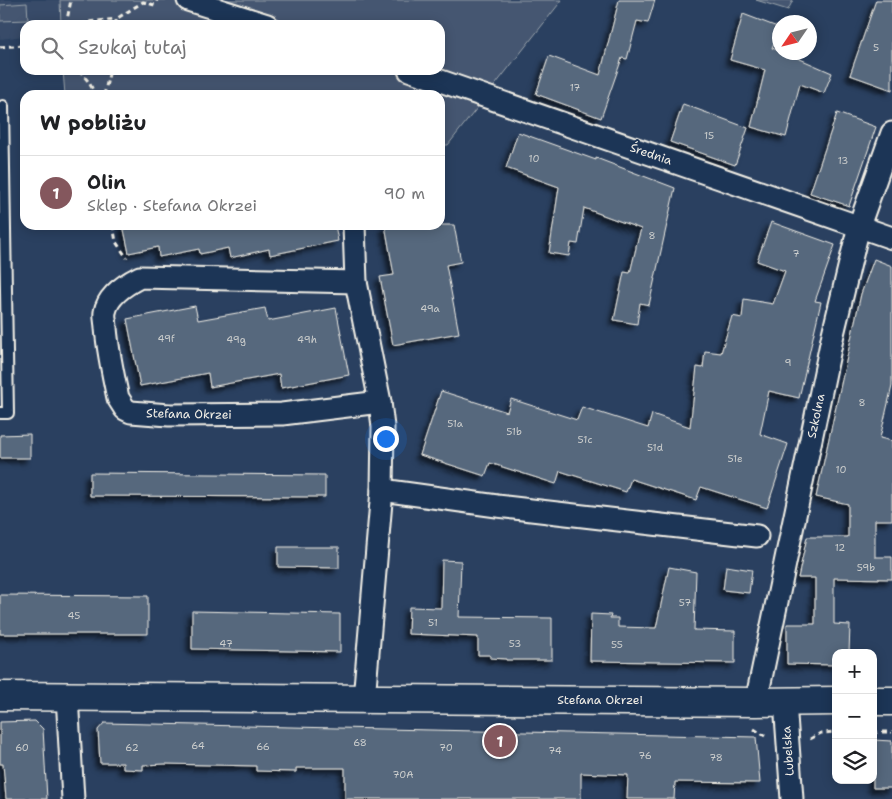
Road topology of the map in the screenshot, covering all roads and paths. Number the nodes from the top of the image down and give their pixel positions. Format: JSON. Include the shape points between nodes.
{"nodes":[{"id":1,"x":70,"y":0,"type":"edge"},
{"id":2,"x":156,"y":0,"type":"edge"},
{"id":3,"x":188,"y":0,"type":"edge"},
{"id":4,"x":116,"y":19,"type":"joint"},
{"id":5,"x":67,"y":20,"type":"edge"},
{"id":6,"x":107,"y":20,"type":"edge"},
{"id":7,"x":251,"y":20,"type":"edge"},
{"id":8,"x":20,"y":45,"type":"edge"},
{"id":9,"x":0,"y":47,"type":"edge"},
{"id":10,"x":83,"y":75,"type":"edge"},
{"id":11,"x":109,"y":75,"type":"edge"},
{"id":12,"x":423,"y":75,"type":"edge"},
{"id":13,"x":93,"y":90,"type":"edge"},
{"id":14,"x":105,"y":90,"type":"edge"},
{"id":15,"x":3,"y":106,"type":"dead end"},
{"id":16,"x":892,"y":133,"type":"edge"},
{"id":17,"x":859,"y":226,"type":"junction"},
{"id":18,"x":115,"y":230,"type":"edge"},
{"id":19,"x":354,"y":230,"type":"edge"},
{"id":20,"x":892,"y":238,"type":"edge"},
{"id":21,"x":140,"y":277,"type":"junction"},
{"id":22,"x":356,"y":282,"type":"junction"},
{"id":23,"x":380,"y":402,"type":"junction"},
{"id":24,"x":0,"y":414,"type":"edge"},
{"id":25,"x":382,"y":490,"type":"junction"},
{"id":26,"x":756,"y":536,"type":"dead end"},
{"id":27,"x":0,"y":696,"type":"edge"},
{"id":28,"x":67,"y":696,"type":"junction"},
{"id":29,"x":364,"y":699,"type":"junction"},
{"id":30,"x":832,"y":701,"type":"edge"},
{"id":31,"x":877,"y":701,"type":"edge"},
{"id":32,"x":892,"y":701,"type":"edge"},
{"id":33,"x":756,"y":702,"type":"junction"},
{"id":34,"x":785,"y":702,"type":"junction"},
{"id":35,"x":877,"y":732,"type":"edge"},
{"id":36,"x":892,"y":732,"type":"edge"},
{"id":37,"x":73,"y":799,"type":"edge"},
{"id":38,"x":792,"y":799,"type":"edge"}],
"edges":[{"from":1,"to":5,"type":"path"},
{"from":2,"to":4,"type":"path","via":[[155,5],[143,2]]},
{"from":3,"to":7,"type":"street"},
{"from":4,"to":6,"type":"path"},
{"from":8,"to":9,"type":"path"},
{"from":10,"to":13,"type":"path"},
{"from":11,"to":14,"type":"path"},
{"from":12,"to":17,"type":"street","name":"Średnia"},
{"from":15,"to":24,"type":"lane","via":[[8,413]]},
{"from":16,"to":17,"type":"street","name":"Szkolna"},
{"from":17,"to":20,"type":"street","name":"Średnia"},
{"from":17,"to":33,"type":"street","name":"Szkolna","via":[[833,334]]},
{"from":18,"to":21,"type":"path","via":[[116,242]]},
{"from":19,"to":22,"type":"street"},
{"from":21,"to":22,"type":"street"},
{"from":21,"to":23,"type":"street","name":"Stefana Okrzei","via":[[115,294],[105,313],[108,353],[118,398],[124,409],[169,415],[282,414]]},
{"from":22,"to":23,"type":"street"},
{"from":23,"to":25,"type":"street"},
{"from":25,"to":26,"type":"street"},
{"from":25,"to":29,"type":"street"},
{"from":27,"to":28,"type":"street","name":"Stefana Okrzei"},
{"from":28,"to":29,"type":"street","name":"Stefana Okrzei"},
{"from":28,"to":37,"type":"street"},
{"from":29,"to":33,"type":"street","name":"Stefana Okrzei"},
{"from":30,"to":34,"type":"street","name":"Stefana Okrzei"},
{"from":31,"to":32,"type":"street"},
{"from":33,"to":34,"type":"street","name":"Stefana Okrzei"},
{"from":34,"to":38,"type":"street","name":"Lubelska"},
{"from":35,"to":36,"type":"path"}]}
